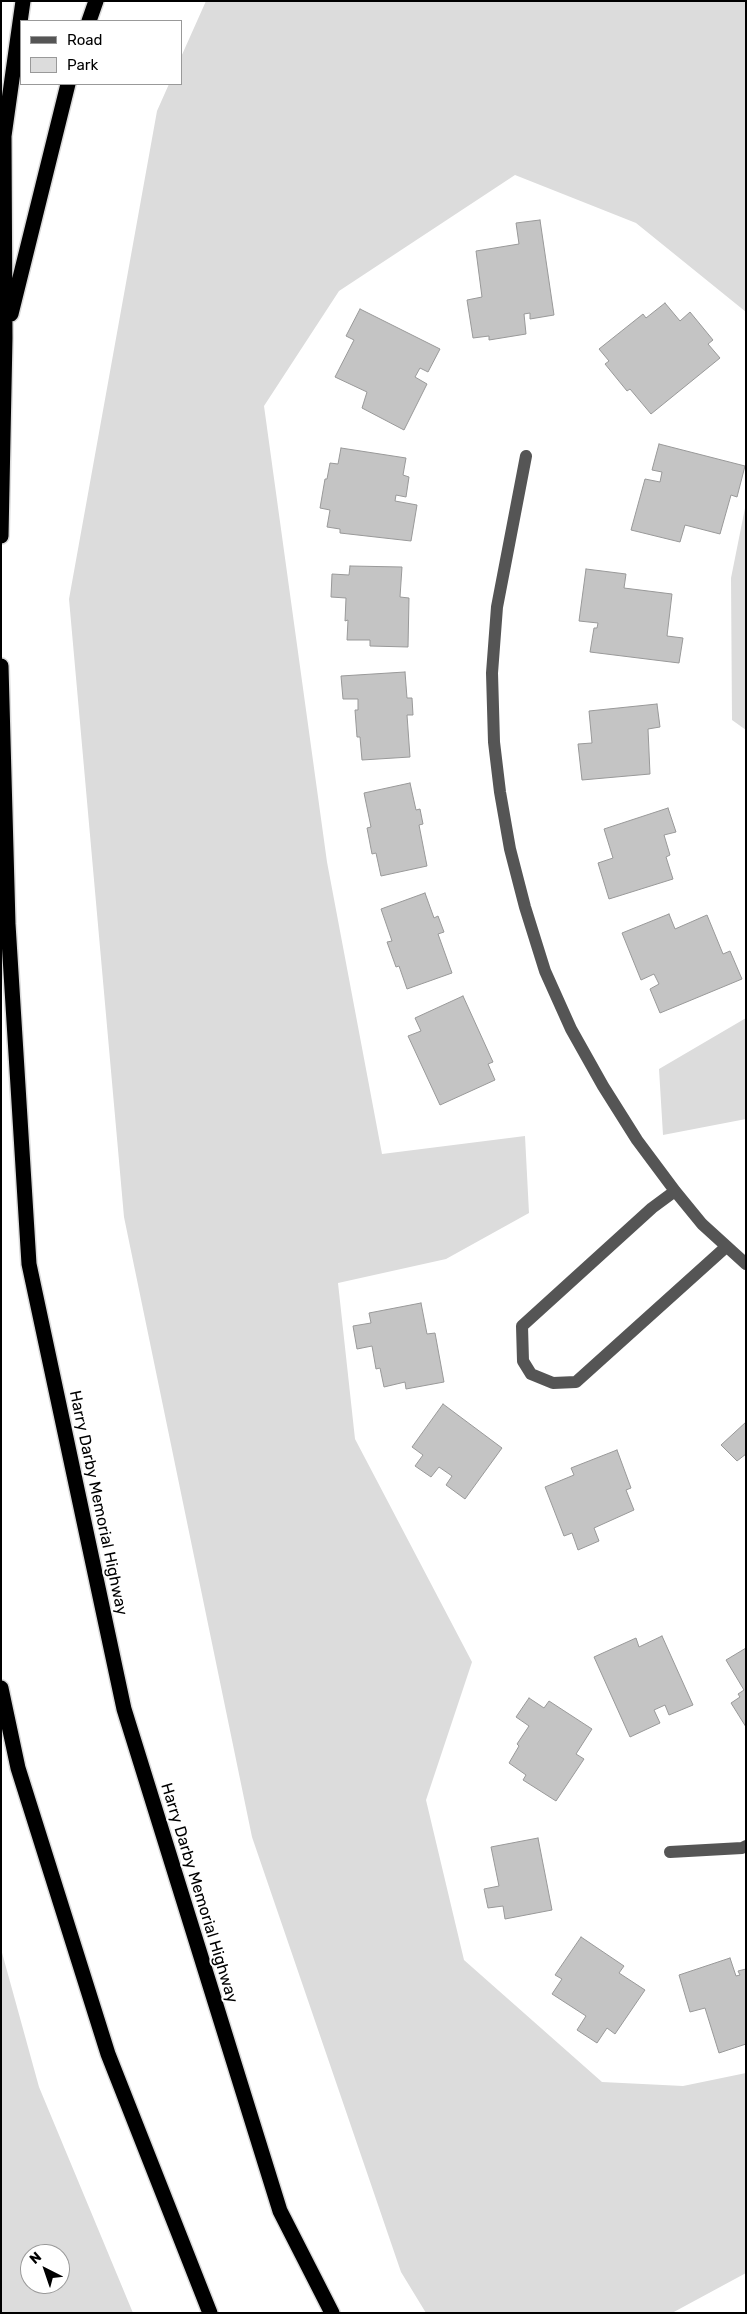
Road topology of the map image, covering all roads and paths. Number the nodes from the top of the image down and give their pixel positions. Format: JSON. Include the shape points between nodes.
{"nodes":[{"id":1,"x":23,"y":1,"type":"edge"},
{"id":2,"x":96,"y":1,"type":"edge"},
{"id":3,"x":20,"y":20,"type":"edge"},
{"id":4,"x":89,"y":20,"type":"edge"},
{"id":5,"x":20,"y":22,"type":"edge"},
{"id":6,"x":68,"y":85,"type":"edge"},
{"id":7,"x":6,"y":338,"type":"junction"},
{"id":8,"x":526,"y":456,"type":"dead end"},
{"id":9,"x":1,"y":536,"type":"edge"},
{"id":10,"x":1,"y":666,"type":"edge"},
{"id":11,"x":675,"y":1191,"type":"junction"},
{"id":12,"x":726,"y":1247,"type":"junction"},
{"id":13,"x":746,"y":1264,"type":"edge"},
{"id":14,"x":1,"y":1688,"type":"edge"},
{"id":15,"x":746,"y":1846,"type":"edge"},
{"id":16,"x":670,"y":1852,"type":"dead end"},
{"id":17,"x":210,"y":2313,"type":"edge"},
{"id":18,"x":332,"y":2313,"type":"edge"}],
"edges":[{"from":1,"to":3,"type":"highway"},
{"from":2,"to":4,"type":"highway"},
{"from":5,"to":7,"type":"highway","via":[[4,136]]},
{"from":6,"to":7,"type":"highway"},
{"from":7,"to":9,"type":"highway"},
{"from":8,"to":11,"type":"street","via":[[496,607],[492,673],[494,742],[510,849],[546,971],[571,1029],[637,1140]]},
{"from":10,"to":18,"type":"highway","name":"Harry Darby Memorial Highway","via":[[8,924],[29,1264],[124,1709],[280,2212]]},
{"from":11,"to":12,"type":"street"},
{"from":11,"to":12,"type":"street","via":[[522,1326],[523,1361],[531,1374],[553,1383],[576,1382]]},
{"from":12,"to":13,"type":"street"},
{"from":14,"to":17,"type":"highway","via":[[18,1768],[108,2054]]},
{"from":15,"to":16,"type":"street"}]}
